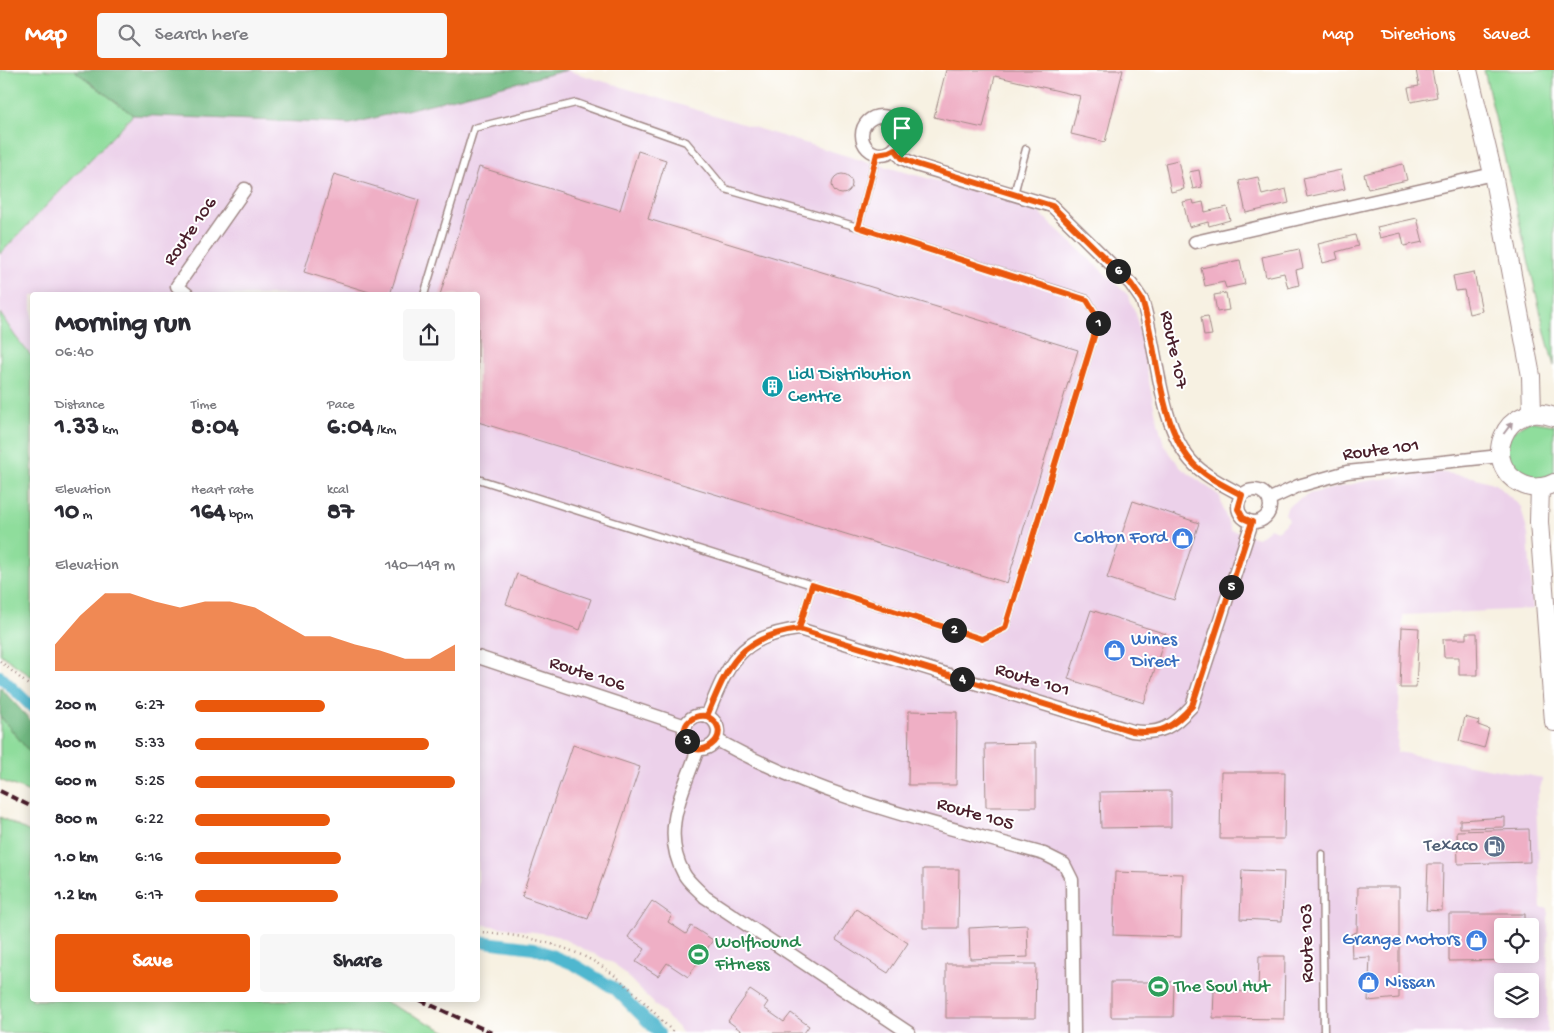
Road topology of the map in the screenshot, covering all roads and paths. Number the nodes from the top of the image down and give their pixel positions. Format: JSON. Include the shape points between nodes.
{"nodes":[{"id":1,"x":1468,"y":70,"type":"edge"},
{"id":2,"x":895,"y":149,"type":"junction"},
{"id":3,"x":1026,"y":149,"type":"dead end"},
{"id":4,"x":877,"y":154,"type":"junction"},
{"id":5,"x":1493,"y":174,"type":"junction"},
{"id":6,"x":245,"y":189,"type":"dead end"},
{"id":7,"x":1014,"y":194,"type":"junction"},
{"id":8,"x":858,"y":227,"type":"junction"},
{"id":9,"x":1194,"y":242,"type":"dead end"},
{"id":10,"x":184,"y":292,"type":"edge"},
{"id":11,"x":425,"y":292,"type":"edge"},
{"id":12,"x":1532,"y":413,"type":"junction"},
{"id":13,"x":1554,"y":417,"type":"edge"},
{"id":14,"x":1500,"y":456,"type":"junction"},
{"id":15,"x":480,"y":480,"type":"edge"},
{"id":16,"x":1547,"y":485,"type":"edge"},
{"id":17,"x":1242,"y":495,"type":"junction"},
{"id":18,"x":1270,"y":499,"type":"junction"},
{"id":19,"x":1252,"y":522,"type":"junction"},
{"id":20,"x":812,"y":585,"type":"junction"},
{"id":21,"x":799,"y":629,"type":"junction"},
{"id":22,"x":480,"y":659,"type":"edge"},
{"id":23,"x":0,"y":661,"type":"edge"},
{"id":24,"x":30,"y":686,"type":"edge"},
{"id":25,"x":707,"y":716,"type":"junction"},
{"id":26,"x":1554,"y":722,"type":"edge"},
{"id":27,"x":686,"y":726,"type":"junction"},
{"id":28,"x":717,"y":740,"type":"junction"},
{"id":29,"x":698,"y":749,"type":"junction"},
{"id":30,"x":1322,"y":854,"type":"dead end"},
{"id":31,"x":480,"y":932,"type":"edge"},
{"id":32,"x":674,"y":1033,"type":"edge"},
{"id":33,"x":910,"y":1033,"type":"edge"},
{"id":34,"x":1074,"y":1033,"type":"edge"},
{"id":35,"x":1324,"y":1033,"type":"edge"}],
"edges":[{"from":1,"to":5,"type":"main road"},
{"from":2,"to":4,"type":"street"},
{"from":2,"to":4,"type":"street","via":[[900,138],[898,126],[889,117],[876,116],[866,123],[862,135],[866,147]]},
{"from":2,"to":7,"type":"street","name":"Route 107","via":[[902,158],[916,164]]},
{"from":3,"to":7,"type":"lane"},
{"from":4,"to":8,"type":"lane"},
{"from":5,"to":9,"type":"street"},
{"from":5,"to":12,"type":"main road","via":[[1531,376]]},
{"from":6,"to":10,"type":"street","name":"Route 106","via":[[177,286]]},
{"from":7,"to":17,"type":"street","name":"Route 107","via":[[1052,206],[1131,284],[1142,300],[1147,316],[1168,416],[1177,440],[1191,462]]},
{"from":8,"to":11,"type":"lane","via":[[725,189],[686,142],[576,103],[474,128]]},
{"from":8,"to":20,"type":"lane","via":[[1087,300],[1099,320],[1005,628],[982,639]]},
{"from":12,"to":13,"type":"main road"},
{"from":14,"to":12,"type":"main road","one_way":true,"via":[[1500,444],[1511,423]]},
{"from":14,"to":16,"type":"main road","via":[[1510,476],[1518,482]]},
{"from":14,"to":18,"type":"street","name":"Route 101","via":[[1348,472],[1298,486]]},
{"from":15,"to":20,"type":"lane"},
{"from":16,"to":26,"type":"main road","via":[[1539,522]]},
{"from":17,"to":18,"type":"street","via":[[1257,489]]},
{"from":17,"to":19,"type":"street","via":[[1238,509],[1243,518]]},
{"from":18,"to":19,"type":"street","via":[[1269,513],[1262,520]]},
{"from":19,"to":21,"type":"street","name":"Route 101","via":[[1192,706],[1176,724],[1151,734],[1132,731]]},
{"from":20,"to":21,"type":"lane"},
{"from":21,"to":25,"type":"street","name":"Route 101","via":[[777,632],[746,647],[725,671]]},
{"from":22,"to":27,"type":"street","name":"Route 106"},
{"from":23,"to":24,"type":"path"},
{"from":25,"to":27,"type":"street","via":[[697,716]]},
{"from":25,"to":28,"type":"street","via":[[716,723]]},
{"from":27,"to":29,"type":"street","via":[[687,741]]},
{"from":28,"to":29,"type":"street","via":[[709,748]]},
{"from":28,"to":34,"type":"street","name":"Route 105","via":[[839,795],[1044,854],[1064,864],[1072,880]]},
{"from":29,"to":33,"type":"street","via":[[673,820],[674,851],[685,876],[705,897]]},
{"from":30,"to":35,"type":"lane","name":"Route 103"},
{"from":31,"to":32,"type":"path","via":[[563,948],[603,967]]}]}
